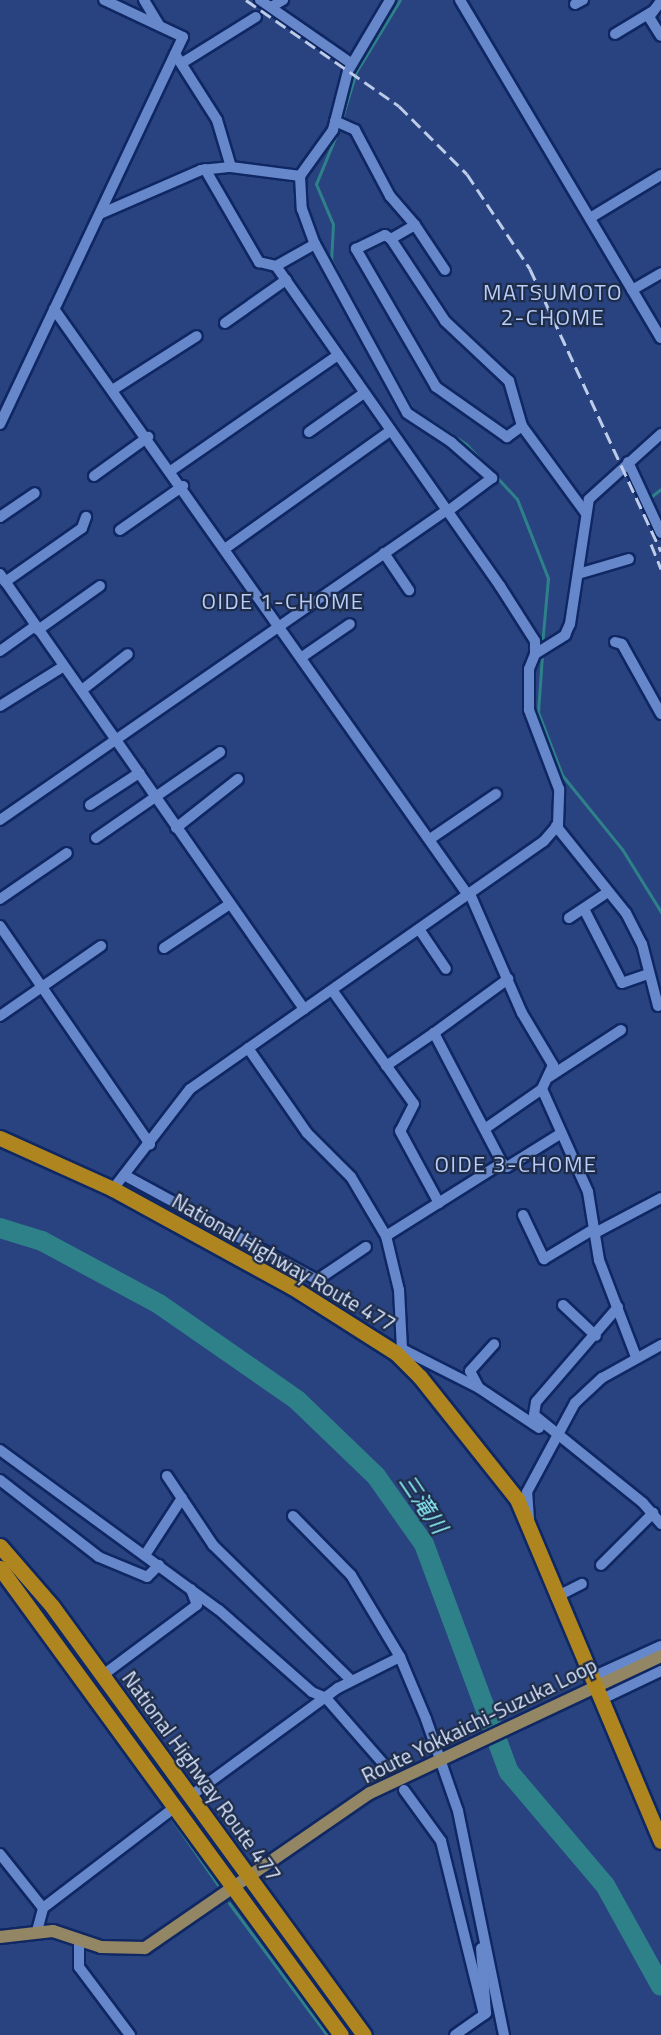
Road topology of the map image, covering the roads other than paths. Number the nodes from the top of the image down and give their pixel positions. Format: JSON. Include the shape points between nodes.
{"nodes":[{"id":1,"x":104,"y":0,"type":"edge"},
{"id":2,"x":144,"y":0,"type":"edge"},
{"id":3,"x":260,"y":0,"type":"edge"},
{"id":4,"x":283,"y":0,"type":"edge"},
{"id":5,"x":390,"y":0,"type":"edge"},
{"id":6,"x":460,"y":0,"type":"edge"},
{"id":7,"x":661,"y":1,"type":"edge"},
{"id":8,"x":271,"y":7,"type":"junction"},
{"id":9,"x":653,"y":11,"type":"junction"},
{"id":10,"x":256,"y":17,"type":"dead end"},
{"id":11,"x":160,"y":26,"type":"junction"},
{"id":12,"x":615,"y":34,"type":"dead end"},
{"id":13,"x":661,"y":36,"type":"edge"},
{"id":14,"x":178,"y":58,"type":"junction"},
{"id":15,"x":352,"y":64,"type":"junction"},
{"id":16,"x":335,"y":121,"type":"junction"},
{"id":17,"x":231,"y":167,"type":"junction"},
{"id":18,"x":205,"y":169,"type":"junction"},
{"id":19,"x":661,"y":175,"type":"edge"},
{"id":20,"x":300,"y":176,"type":"junction"},
{"id":21,"x":100,"y":214,"type":"junction"},
{"id":22,"x":590,"y":218,"type":"junction"},
{"id":23,"x":415,"y":225,"type":"junction"},
{"id":24,"x":391,"y":239,"type":"junction"},
{"id":25,"x":315,"y":244,"type":"junction"},
{"id":26,"x":276,"y":266,"type":"junction"},
{"id":27,"x":445,"y":270,"type":"dead end"},
{"id":28,"x":661,"y":273,"type":"edge"},
{"id":29,"x":286,"y":280,"type":"junction"},
{"id":30,"x":632,"y":290,"type":"junction"},
{"id":31,"x":54,"y":309,"type":"junction"},
{"id":32,"x":225,"y":323,"type":"dead end"},
{"id":33,"x":660,"y":334,"type":"edge"},
{"id":34,"x":197,"y":336,"type":"dead end"},
{"id":35,"x":338,"y":355,"type":"junction"},
{"id":36,"x":114,"y":389,"type":"junction"},
{"id":37,"x":364,"y":393,"type":"junction"},
{"id":38,"x":0,"y":424,"type":"edge"},
{"id":39,"x":522,"y":426,"type":"junction"},
{"id":40,"x":390,"y":431,"type":"junction"},
{"id":41,"x":309,"y":432,"type":"dead end"},
{"id":42,"x":661,"y":434,"type":"edge"},
{"id":43,"x":148,"y":437,"type":"junction"},
{"id":44,"x":628,"y":462,"type":"junction"},
{"id":45,"x":172,"y":470,"type":"junction"},
{"id":46,"x":94,"y":476,"type":"dead end"},
{"id":47,"x":183,"y":486,"type":"junction"},
{"id":48,"x":35,"y":493,"type":"dead end"},
{"id":49,"x":447,"y":510,"type":"junction"},
{"id":50,"x":585,"y":512,"type":"junction"},
{"id":51,"x":0,"y":517,"type":"edge"},
{"id":52,"x":86,"y":517,"type":"dead end"},
{"id":53,"x":120,"y":530,"type":"dead end"},
{"id":54,"x":661,"y":533,"type":"edge"},
{"id":55,"x":226,"y":548,"type":"junction"},
{"id":56,"x":384,"y":553,"type":"junction"},
{"id":57,"x":629,"y":559,"type":"dead end"},
{"id":58,"x":578,"y":574,"type":"junction"},
{"id":59,"x":5,"y":582,"type":"edge"},
{"id":60,"x":100,"y":586,"type":"dead end"},
{"id":61,"x":409,"y":590,"type":"dead end"},
{"id":62,"x":0,"y":595,"type":"edge"},
{"id":63,"x":350,"y":624,"type":"dead end"},
{"id":64,"x":280,"y":625,"type":"junction"},
{"id":65,"x":36,"y":628,"type":"junction"},
{"id":66,"x":615,"y":642,"type":"dead end"},
{"id":67,"x":0,"y":651,"type":"edge"},
{"id":68,"x":540,"y":651,"type":"junction"},
{"id":69,"x":128,"y":654,"type":"dead end"},
{"id":70,"x":302,"y":657,"type":"junction"},
{"id":71,"x":64,"y":666,"type":"junction"},
{"id":72,"x":82,"y":690,"type":"junction"},
{"id":73,"x":0,"y":706,"type":"edge"},
{"id":74,"x":661,"y":714,"type":"edge"},
{"id":75,"x":117,"y":740,"type":"junction"},
{"id":76,"x":220,"y":752,"type":"dead end"},
{"id":77,"x":139,"y":772,"type":"junction"},
{"id":78,"x":238,"y":778,"type":"dead end"},
{"id":79,"x":496,"y":794,"type":"dead end"},
{"id":80,"x":156,"y":797,"type":"junction"},
{"id":81,"x":90,"y":805,"type":"dead end"},
{"id":82,"x":0,"y":820,"type":"edge"},
{"id":83,"x":556,"y":826,"type":"junction"},
{"id":84,"x":176,"y":828,"type":"junction"},
{"id":85,"x":96,"y":838,"type":"dead end"},
{"id":86,"x":430,"y":840,"type":"junction"},
{"id":87,"x":67,"y":853,"type":"dead end"},
{"id":88,"x":608,"y":892,"type":"junction"},
{"id":89,"x":469,"y":894,"type":"junction"},
{"id":90,"x":0,"y":899,"type":"edge"},
{"id":91,"x":230,"y":904,"type":"junction"},
{"id":92,"x":584,"y":909,"type":"junction"},
{"id":93,"x":569,"y":918,"type":"dead end"},
{"id":94,"x":0,"y":926,"type":"edge"},
{"id":95,"x":419,"y":929,"type":"junction"},
{"id":96,"x":101,"y":946,"type":"dead end"},
{"id":97,"x":164,"y":948,"type":"dead end"},
{"id":98,"x":446,"y":969,"type":"dead end"},
{"id":99,"x":648,"y":974,"type":"junction"},
{"id":100,"x":508,"y":979,"type":"junction"},
{"id":101,"x":42,"y":987,"type":"junction"},
{"id":102,"x":332,"y":990,"type":"junction"},
{"id":103,"x":658,"y":1006,"type":"dead end"},
{"id":104,"x":304,"y":1009,"type":"junction"},
{"id":105,"x":0,"y":1016,"type":"edge"},
{"id":106,"x":621,"y":1030,"type":"dead end"},
{"id":107,"x":434,"y":1033,"type":"junction"},
{"id":108,"x":248,"y":1048,"type":"junction"},
{"id":109,"x":386,"y":1066,"type":"junction"},
{"id":110,"x":544,"y":1084,"type":"junction"},
{"id":111,"x":486,"y":1128,"type":"junction"},
{"id":112,"x":560,"y":1134,"type":"junction"},
{"id":113,"x":0,"y":1138,"type":"edge"},
{"id":114,"x":150,"y":1144,"type":"junction"},
{"id":115,"x":502,"y":1163,"type":"junction"},
{"id":116,"x":124,"y":1175,"type":"junction"},
{"id":117,"x":113,"y":1189,"type":"junction"},
{"id":118,"x":661,"y":1198,"type":"edge"},
{"id":119,"x":439,"y":1203,"type":"junction"},
{"id":120,"x":523,"y":1215,"type":"dead end"},
{"id":121,"x":594,"y":1231,"type":"junction"},
{"id":122,"x":386,"y":1236,"type":"junction"},
{"id":123,"x":366,"y":1247,"type":"dead end"},
{"id":124,"x":563,"y":1305,"type":"dead end"},
{"id":125,"x":618,"y":1307,"type":"junction"},
{"id":126,"x":596,"y":1336,"type":"junction"},
{"id":127,"x":494,"y":1344,"type":"dead end"},
{"id":128,"x":661,"y":1345,"type":"edge"},
{"id":129,"x":399,"y":1351,"type":"junction"},
{"id":130,"x":636,"y":1356,"type":"junction"},
{"id":131,"x":479,"y":1388,"type":"junction"},
{"id":132,"x":554,"y":1436,"type":"junction"},
{"id":133,"x":0,"y":1450,"type":"edge"},
{"id":134,"x":166,"y":1476,"type":"dead end"},
{"id":135,"x":0,"y":1480,"type":"edge"},
{"id":136,"x":182,"y":1498,"type":"junction"},
{"id":137,"x":653,"y":1513,"type":"junction"},
{"id":138,"x":294,"y":1516,"type":"dead end"},
{"id":139,"x":661,"y":1524,"type":"edge"},
{"id":140,"x":531,"y":1534,"type":"junction"},
{"id":141,"x":0,"y":1546,"type":"edge"},
{"id":142,"x":145,"y":1555,"type":"junction"},
{"id":143,"x":159,"y":1565,"type":"junction"},
{"id":144,"x":601,"y":1566,"type":"dead end"},
{"id":145,"x":0,"y":1568,"type":"edge"},
{"id":146,"x":582,"y":1584,"type":"dead end"},
{"id":147,"x":191,"y":1589,"type":"junction"},
{"id":148,"x":556,"y":1597,"type":"junction"},
{"id":149,"x":661,"y":1646,"type":"edge"},
{"id":150,"x":661,"y":1656,"type":"edge"},
{"id":151,"x":400,"y":1658,"type":"junction"},
{"id":152,"x":661,"y":1671,"type":"edge"},
{"id":153,"x":103,"y":1675,"type":"junction"},
{"id":154,"x":351,"y":1680,"type":"junction"},
{"id":155,"x":594,"y":1688,"type":"junction"},
{"id":156,"x":326,"y":1698,"type":"junction"},
{"id":157,"x":439,"y":1757,"type":"junction"},
{"id":158,"x":387,"y":1768,"type":"dead end"},
{"id":159,"x":404,"y":1790,"type":"dead end"},
{"id":160,"x":189,"y":1797,"type":"junction"},
{"id":161,"x":175,"y":1807,"type":"junction"},
{"id":162,"x":661,"y":1841,"type":"edge"},
{"id":163,"x":0,"y":1854,"type":"edge"},
{"id":164,"x":249,"y":1876,"type":"junction"},
{"id":165,"x":232,"y":1888,"type":"junction"},
{"id":166,"x":43,"y":1908,"type":"junction"},
{"id":167,"x":37,"y":1931,"type":"junction"},
{"id":168,"x":480,"y":1935,"type":"junction"},
{"id":169,"x":0,"y":1936,"type":"edge"},
{"id":170,"x":79,"y":1940,"type":"junction"},
{"id":171,"x":484,"y":2015,"type":"junction"},
{"id":172,"x":130,"y":2035,"type":"edge"},
{"id":173,"x":341,"y":2035,"type":"edge"},
{"id":174,"x":364,"y":2035,"type":"edge"},
{"id":175,"x":455,"y":2035,"type":"edge"},
{"id":176,"x":504,"y":2035,"type":"edge"}],
"edges":[{"from":1,"to":11,"type":"street"},
{"from":2,"to":11,"type":"street"},
{"from":3,"to":8,"type":"street"},
{"from":4,"to":8,"type":"street"},
{"from":5,"to":15,"type":"street"},
{"from":6,"to":22,"type":"street"},
{"from":7,"to":9,"type":"street"},
{"from":8,"to":15,"type":"street"},
{"from":9,"to":12,"type":"street"},
{"from":9,"to":13,"type":"street","via":[[649,17]]},
{"from":10,"to":14,"type":"street"},
{"from":11,"to":14,"type":"street","via":[[183,38]]},
{"from":14,"to":17,"type":"street","via":[[217,120]]},
{"from":14,"to":21,"type":"street"},
{"from":15,"to":16,"type":"street"},
{"from":16,"to":20,"type":"street"},
{"from":16,"to":23,"type":"street","via":[[347,124]]},
{"from":17,"to":18,"type":"street"},
{"from":17,"to":20,"type":"street"},
{"from":18,"to":21,"type":"street"},
{"from":18,"to":26,"type":"street","via":[[260,262]]},
{"from":19,"to":22,"type":"street"},
{"from":20,"to":25,"type":"street","via":[[302,209]]},
{"from":21,"to":31,"type":"street"},
{"from":22,"to":30,"type":"street"},
{"from":23,"to":24,"type":"street"},
{"from":23,"to":27,"type":"street"},
{"from":24,"to":39,"type":"street","via":[[445,321],[509,381]]},
{"from":24,"to":39,"type":"street","via":[[385,235],[357,249],[436,387],[507,437]]},
{"from":25,"to":26,"type":"street"},
{"from":25,"to":49,"type":"street","via":[[407,413],[451,441],[492,478]]},
{"from":26,"to":29,"type":"street"},
{"from":28,"to":30,"type":"street"},
{"from":29,"to":32,"type":"street"},
{"from":29,"to":35,"type":"street"},
{"from":30,"to":33,"type":"street"},
{"from":31,"to":36,"type":"street"},
{"from":31,"to":38,"type":"street"},
{"from":34,"to":36,"type":"street"},
{"from":35,"to":37,"type":"street"},
{"from":35,"to":45,"type":"street"},
{"from":36,"to":43,"type":"street"},
{"from":37,"to":40,"type":"street"},
{"from":37,"to":41,"type":"street"},
{"from":39,"to":50,"type":"street"},
{"from":40,"to":49,"type":"street"},
{"from":40,"to":55,"type":"street"},
{"from":42,"to":44,"type":"street"},
{"from":43,"to":45,"type":"street"},
{"from":43,"to":46,"type":"street"},
{"from":44,"to":50,"type":"street","via":[[600,485]]},
{"from":44,"to":54,"type":"street"},
{"from":45,"to":47,"type":"street"},
{"from":47,"to":53,"type":"street"},
{"from":47,"to":55,"type":"street"},
{"from":48,"to":51,"type":"street"},
{"from":49,"to":56,"type":"street"},
{"from":49,"to":68,"type":"street"},
{"from":50,"to":58,"type":"street"},
{"from":52,"to":59,"type":"street","via":[[82,528]]},
{"from":55,"to":64,"type":"street"},
{"from":56,"to":61,"type":"street"},
{"from":56,"to":64,"type":"street"},
{"from":57,"to":58,"type":"street"},
{"from":58,"to":68,"type":"street","via":[[566,635]]},
{"from":59,"to":62,"type":"street"},
{"from":59,"to":65,"type":"street"},
{"from":60,"to":65,"type":"street"},
{"from":63,"to":70,"type":"street"},
{"from":64,"to":70,"type":"street"},
{"from":64,"to":75,"type":"street"},
{"from":65,"to":67,"type":"street"},
{"from":65,"to":71,"type":"street"},
{"from":66,"to":74,"type":"street","via":[[622,644]]},
{"from":68,"to":83,"type":"street","via":[[526,689],[534,728],[559,789]]},
{"from":69,"to":72,"type":"street"},
{"from":70,"to":86,"type":"street"},
{"from":71,"to":72,"type":"street"},
{"from":71,"to":73,"type":"street"},
{"from":72,"to":75,"type":"street"},
{"from":75,"to":77,"type":"street"},
{"from":75,"to":82,"type":"street"},
{"from":76,"to":80,"type":"street"},
{"from":77,"to":80,"type":"street"},
{"from":77,"to":81,"type":"street"},
{"from":78,"to":84,"type":"street"},
{"from":79,"to":86,"type":"street"},
{"from":80,"to":84,"type":"street"},
{"from":80,"to":85,"type":"street"},
{"from":83,"to":88,"type":"street"},
{"from":83,"to":89,"type":"street","via":[[544,841]]},
{"from":84,"to":91,"type":"street"},
{"from":86,"to":89,"type":"street"},
{"from":87,"to":90,"type":"street"},
{"from":88,"to":92,"type":"street"},
{"from":88,"to":99,"type":"street","via":[[638,934]]},
{"from":89,"to":95,"type":"street"},
{"from":89,"to":100,"type":"street"},
{"from":91,"to":97,"type":"street"},
{"from":91,"to":104,"type":"street"},
{"from":92,"to":93,"type":"street"},
{"from":92,"to":99,"type":"street","via":[[622,983]]},
{"from":94,"to":101,"type":"street"},
{"from":95,"to":98,"type":"street"},
{"from":95,"to":102,"type":"street"},
{"from":96,"to":101,"type":"street"},
{"from":99,"to":103,"type":"street"},
{"from":100,"to":107,"type":"street"},
{"from":100,"to":110,"type":"street","via":[[553,1065]]},
{"from":101,"to":105,"type":"street"},
{"from":101,"to":114,"type":"street"},
{"from":102,"to":104,"type":"street"},
{"from":102,"to":109,"type":"street"},
{"from":104,"to":108,"type":"street"},
{"from":106,"to":110,"type":"street"},
{"from":107,"to":109,"type":"street"},
{"from":107,"to":111,"type":"street"},
{"from":108,"to":114,"type":"street","via":[[190,1089]]},
{"from":108,"to":122,"type":"street","via":[[307,1133],[351,1178]]},
{"from":109,"to":119,"type":"street","via":[[414,1104],[400,1131]]},
{"from":110,"to":111,"type":"street"},
{"from":110,"to":112,"type":"street"},
{"from":111,"to":115,"type":"street"},
{"from":112,"to":115,"type":"street","via":[[507,1167]]},
{"from":112,"to":121,"type":"street","via":[[588,1192]]},
{"from":113,"to":117,"type":"highway","name":"National Highway Route 477"},
{"from":114,"to":116,"type":"street"},
{"from":115,"to":119,"type":"street"},
{"from":116,"to":117,"type":"street"},
{"from":116,"to":123,"type":"street","via":[[317,1280]]},
{"from":117,"to":129,"type":"highway","name":"National Highway Route 477"},
{"from":118,"to":121,"type":"street"},
{"from":119,"to":122,"type":"street"},
{"from":120,"to":121,"type":"street","via":[[544,1259]]},
{"from":121,"to":125,"type":"street","via":[[599,1260]]},
{"from":122,"to":129,"type":"street","via":[[399,1290]]},
{"from":124,"to":126,"type":"street"},
{"from":125,"to":126,"type":"street"},
{"from":125,"to":130,"type":"street"},
{"from":126,"to":132,"type":"street","via":[[536,1402],[536,1420]]},
{"from":127,"to":131,"type":"street","via":[[470,1371]]},
{"from":128,"to":130,"type":"street"},
{"from":129,"to":131,"type":"street"},
{"from":129,"to":140,"type":"highway","name":"National Highway Route 477","via":[[517,1499]]},
{"from":130,"to":132,"type":"street","via":[[589,1386]]},
{"from":131,"to":132,"type":"street"},
{"from":132,"to":137,"type":"street"},
{"from":132,"to":140,"type":"street","via":[[527,1492]]},
{"from":133,"to":142,"type":"street"},
{"from":134,"to":136,"type":"street"},
{"from":135,"to":143,"type":"street","via":[[99,1557],[147,1577]]},
{"from":136,"to":142,"type":"street"},
{"from":136,"to":154,"type":"street","via":[[213,1545]]},
{"from":137,"to":139,"type":"street"},
{"from":137,"to":144,"type":"street"},
{"from":138,"to":151,"type":"street","via":[[345,1566]]},
{"from":140,"to":148,"type":"highway","name":"National Highway Route 477"},
{"from":141,"to":153,"type":"highway","name":"National Highway Route 477"},
{"from":142,"to":143,"type":"street"},
{"from":143,"to":147,"type":"street"},
{"from":145,"to":161,"type":"highway","name":"National Highway Route 477"},
{"from":146,"to":148,"type":"street"},
{"from":147,"to":153,"type":"street","via":[[197,1605]]},
{"from":147,"to":156,"type":"street","via":[[312,1692]]},
{"from":148,"to":155,"type":"highway","name":"National Highway Route 477"},
{"from":149,"to":155,"type":"street"},
{"from":150,"to":155,"type":"main road","name":"Route Yokkaichi-Suzuka Loop"},
{"from":151,"to":154,"type":"street"},
{"from":151,"to":157,"type":"street"},
{"from":152,"to":155,"type":"street"},
{"from":153,"to":160,"type":"highway","name":"National Highway Route 477"},
{"from":154,"to":156,"type":"street"},
{"from":155,"to":157,"type":"main road","name":"Route Yokkaichi-Suzuka Loop"},
{"from":155,"to":162,"type":"highway","name":"National Highway Route 477"},
{"from":156,"to":158,"type":"street"},
{"from":156,"to":160,"type":"street"},
{"from":157,"to":164,"type":"main road","name":"Route Yokkaichi-Suzuka Loop","via":[[370,1793]]},
{"from":157,"to":168,"type":"street","via":[[458,1811]]},
{"from":159,"to":171,"type":"street","via":[[441,1841]]},
{"from":160,"to":164,"type":"highway","name":"National Highway Route 477"},
{"from":161,"to":165,"type":"highway","name":"National Highway Route 477"},
{"from":161,"to":166,"type":"street"},
{"from":163,"to":166,"type":"street"},
{"from":164,"to":165,"type":"main road","name":"Route Yokkaichi-Suzuka Loop"},
{"from":164,"to":174,"type":"highway","name":"National Highway Route 477"},
{"from":165,"to":170,"type":"main road","name":"Route Yokkaichi-Suzuka Loop","via":[[145,1948],[126,1952]]},
{"from":165,"to":173,"type":"highway","name":"National Highway Route 477"},
{"from":166,"to":167,"type":"street"},
{"from":167,"to":169,"type":"main road","name":"Route Yokkaichi-Suzuka Loop"},
{"from":167,"to":170,"type":"main road","name":"Route Yokkaichi-Suzuka Loop"},
{"from":168,"to":171,"type":"street"},
{"from":168,"to":176,"type":"street"},
{"from":170,"to":172,"type":"street","via":[[79,1967]]},
{"from":171,"to":175,"type":"street"}]}
